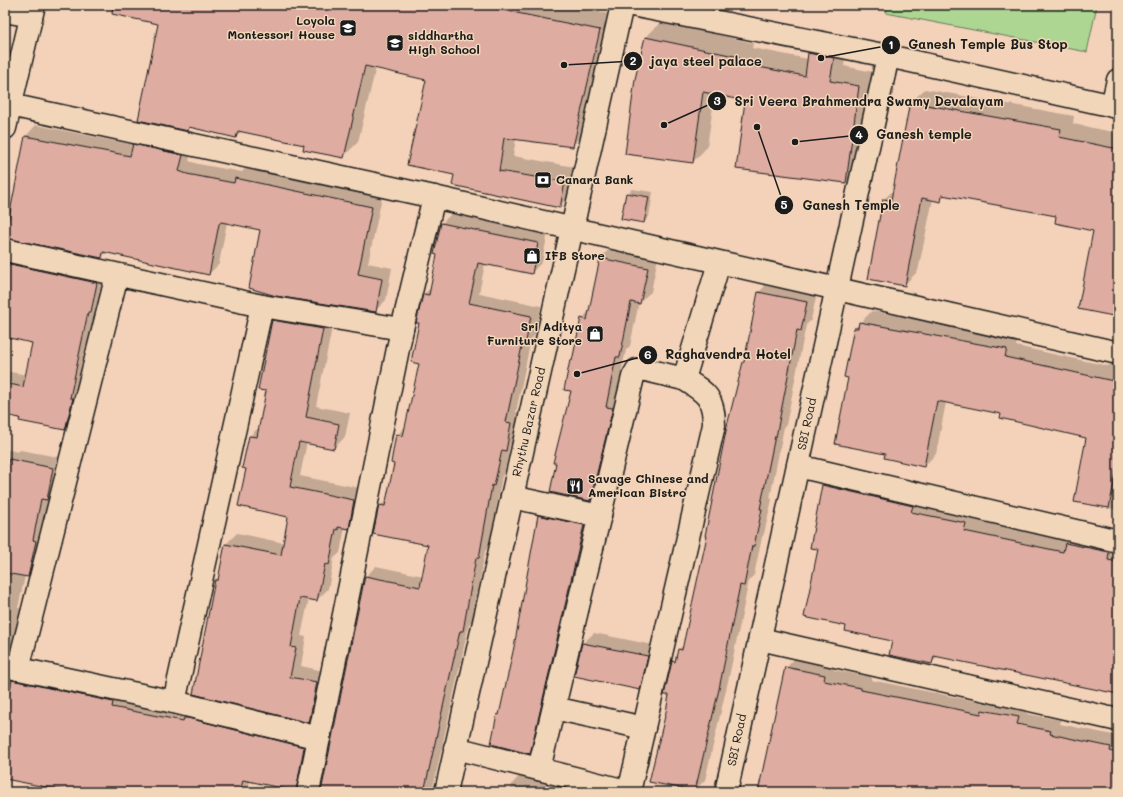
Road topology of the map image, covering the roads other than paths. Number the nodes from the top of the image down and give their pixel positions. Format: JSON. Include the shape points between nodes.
{"nodes":[{"id":1,"x":622,"y":5,"type":"edge"},
{"id":2,"x":632,"y":5,"type":"edge"},
{"id":3,"x":32,"y":10,"type":"edge"},
{"id":4,"x":5,"y":11,"type":"edge"},
{"id":5,"x":888,"y":56,"type":"junction"},
{"id":6,"x":1118,"y":80,"type":"edge"},
{"id":7,"x":10,"y":105,"type":"junction"},
{"id":8,"x":1115,"y":106,"type":"edge"},
{"id":9,"x":5,"y":128,"type":"edge"},
{"id":10,"x":434,"y":197,"type":"junction"},
{"id":11,"x":572,"y":229,"type":"junction"},
{"id":12,"x":5,"y":250,"type":"edge"},
{"id":13,"x":719,"y":263,"type":"junction"},
{"id":14,"x":117,"y":275,"type":"junction"},
{"id":15,"x":837,"y":288,"type":"junction"},
{"id":16,"x":262,"y":306,"type":"junction"},
{"id":17,"x":402,"y":329,"type":"junction"},
{"id":18,"x":1118,"y":353,"type":"edge"},
{"id":19,"x":684,"y":379,"type":"junction"},
{"id":20,"x":798,"y":466,"type":"junction"},
{"id":21,"x":512,"y":496,"type":"junction"},
{"id":22,"x":600,"y":516,"type":"junction"},
{"id":23,"x":1118,"y":541,"type":"edge"},
{"id":24,"x":760,"y":639,"type":"junction"},
{"id":25,"x":12,"y":668,"type":"edge"},
{"id":26,"x":174,"y":702,"type":"junction"},
{"id":27,"x":554,"y":708,"type":"junction"},
{"id":28,"x":1118,"y":720,"type":"edge"},
{"id":29,"x":644,"y":728,"type":"junction"},
{"id":30,"x":319,"y":738,"type":"junction"},
{"id":31,"x":456,"y":748,"type":"junction"},
{"id":32,"x":539,"y":769,"type":"junction"},
{"id":33,"x":308,"y":792,"type":"edge"},
{"id":34,"x":446,"y":792,"type":"edge"},
{"id":35,"x":630,"y":792,"type":"edge"},
{"id":36,"x":726,"y":792,"type":"edge"}],
"edges":[{"from":1,"to":11,"type":"street","name":"Rhythu Bazar Road"},
{"from":2,"to":5,"type":"street"},
{"from":3,"to":4,"type":"street"},
{"from":3,"to":7,"type":"street"},
{"from":5,"to":8,"type":"street"},
{"from":5,"to":15,"type":"street","name":"SBI Road"},
{"from":6,"to":8,"type":"street"},
{"from":7,"to":9,"type":"street"},
{"from":7,"to":10,"type":"street"},
{"from":10,"to":11,"type":"street"},
{"from":10,"to":17,"type":"street"},
{"from":11,"to":13,"type":"street"},
{"from":11,"to":21,"type":"street","name":"Rhythu Bazar Road"},
{"from":12,"to":14,"type":"street"},
{"from":13,"to":15,"type":"street"},
{"from":13,"to":19,"type":"street"},
{"from":14,"to":16,"type":"street"},
{"from":14,"to":25,"type":"street"},
{"from":15,"to":18,"type":"street"},
{"from":15,"to":20,"type":"street","name":"SBI Road"},
{"from":16,"to":17,"type":"street"},
{"from":16,"to":26,"type":"street"},
{"from":17,"to":30,"type":"street"},
{"from":19,"to":22,"type":"street","via":[[637,370],[633,377]]},
{"from":19,"to":29,"type":"street","via":[[701,390],[710,400],[714,409],[714,425]]},
{"from":20,"to":23,"type":"street"},
{"from":20,"to":24,"type":"street","name":"SBI Road"},
{"from":21,"to":22,"type":"street"},
{"from":21,"to":31,"type":"street","name":"Rhythu Bazar Road"},
{"from":22,"to":27,"type":"street"},
{"from":24,"to":28,"type":"street"},
{"from":24,"to":36,"type":"street","name":"SBI Road"},
{"from":25,"to":26,"type":"street"},
{"from":26,"to":30,"type":"street"},
{"from":27,"to":29,"type":"street"},
{"from":27,"to":32,"type":"street"},
{"from":29,"to":35,"type":"street"},
{"from":30,"to":33,"type":"street"},
{"from":31,"to":32,"type":"street"},
{"from":31,"to":34,"type":"street","name":"Rhythu Bazar Road"},
{"from":32,"to":35,"type":"street"}]}
